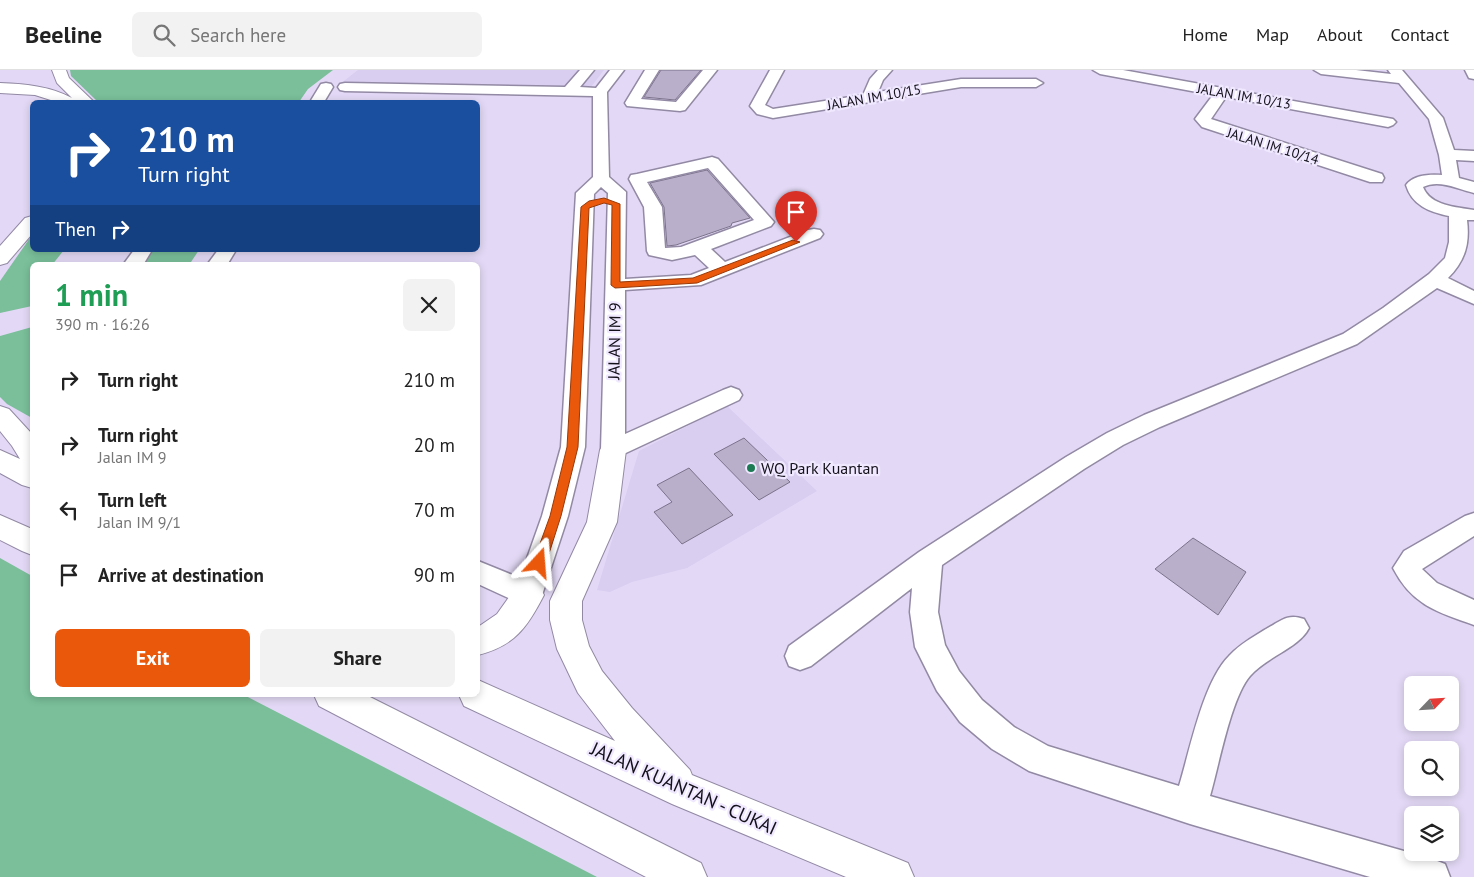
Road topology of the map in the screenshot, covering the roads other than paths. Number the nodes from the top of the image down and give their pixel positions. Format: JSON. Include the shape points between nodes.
{"nodes":[{"id":1,"x":60,"y":70,"type":"edge"},
{"id":2,"x":587,"y":70,"type":"edge"},
{"id":3,"x":617,"y":70,"type":"edge"},
{"id":4,"x":652,"y":70,"type":"edge"},
{"id":5,"x":710,"y":70,"type":"edge"},
{"id":6,"x":777,"y":70,"type":"edge"},
{"id":7,"x":885,"y":70,"type":"edge"},
{"id":8,"x":1100,"y":70,"type":"edge"},
{"id":9,"x":1321,"y":70,"type":"edge"},
{"id":10,"x":1472,"y":70,"type":"edge"},
{"id":11,"x":1400,"y":75,"type":"edge"},
{"id":12,"x":1474,"y":75,"type":"edge"},
{"id":13,"x":359,"y":76,"type":"dead end"},
{"id":14,"x":412,"y":76,"type":"dead end"},
{"id":15,"x":469,"y":76,"type":"dead end"},
{"id":16,"x":525,"y":77,"type":"dead end"},
{"id":17,"x":1036,"y":83,"type":"dead end"},
{"id":18,"x":326,"y":87,"type":"dead end"},
{"id":19,"x":0,"y":88,"type":"edge"},
{"id":20,"x":398,"y":88,"type":"junction"},
{"id":21,"x":455,"y":89,"type":"junction"},
{"id":22,"x":512,"y":91,"type":"junction"},
{"id":23,"x":569,"y":91,"type":"junction"},
{"id":24,"x":600,"y":92,"type":"junction"},
{"id":25,"x":1222,"y":92,"type":"junction"},
{"id":26,"x":869,"y":97,"type":"junction"},
{"id":27,"x":65,"y":100,"type":"edge"},
{"id":28,"x":84,"y":100,"type":"edge"},
{"id":29,"x":318,"y":100,"type":"edge"},
{"id":30,"x":1388,"y":122,"type":"dead end"},
{"id":31,"x":1447,"y":155,"type":"junction"},
{"id":32,"x":1474,"y":156,"type":"edge"},
{"id":33,"x":601,"y":178,"type":"junction"},
{"id":34,"x":1376,"y":178,"type":"dead end"},
{"id":35,"x":1451,"y":181,"type":"junction"},
{"id":36,"x":1474,"y":188,"type":"edge"},
{"id":37,"x":30,"y":206,"type":"edge"},
{"id":38,"x":616,"y":211,"type":"junction"},
{"id":39,"x":585,"y":213,"type":"junction"},
{"id":40,"x":1466,"y":214,"type":"edge"},
{"id":41,"x":30,"y":224,"type":"edge"},
{"id":42,"x":0,"y":229,"type":"edge"},
{"id":43,"x":814,"y":234,"type":"dead end"},
{"id":44,"x":698,"y":247,"type":"junction"},
{"id":45,"x":0,"y":259,"type":"edge"},
{"id":46,"x":723,"y":270,"type":"junction"},
{"id":47,"x":1435,"y":280,"type":"junction"},
{"id":48,"x":615,"y":285,"type":"junction"},
{"id":49,"x":1474,"y":298,"type":"edge"},
{"id":50,"x":731,"y":395,"type":"dead end"},
{"id":51,"x":0,"y":415,"type":"edge"},
{"id":52,"x":613,"y":450,"type":"junction"},
{"id":53,"x":30,"y":453,"type":"edge"},
{"id":54,"x":0,"y":460,"type":"edge"},
{"id":55,"x":30,"y":477,"type":"edge"},
{"id":56,"x":1474,"y":523,"type":"edge"},
{"id":57,"x":0,"y":526,"type":"edge"},
{"id":58,"x":30,"y":542,"type":"edge"},
{"id":59,"x":929,"y":560,"type":"junction"},
{"id":60,"x":480,"y":573,"type":"edge"},
{"id":61,"x":528,"y":595,"type":"junction"},
{"id":62,"x":1474,"y":613,"type":"edge"},
{"id":63,"x":1294,"y":628,"type":"dead end"},
{"id":64,"x":480,"y":639,"type":"edge"},
{"id":65,"x":800,"y":656,"type":"dead end"},
{"id":66,"x":335,"y":697,"type":"edge"},
{"id":67,"x":480,"y":697,"type":"edge"},
{"id":68,"x":685,"y":791,"type":"junction"},
{"id":69,"x":1190,"y":807,"type":"junction"},
{"id":70,"x":687,"y":877,"type":"edge"},
{"id":71,"x":894,"y":877,"type":"edge"},
{"id":72,"x":1432,"y":877,"type":"edge"}],
"edges":[{"from":1,"to":28,"type":"highway","via":[[62,80]]},
{"from":2,"to":23,"type":"street"},
{"from":3,"to":24,"type":"street"},
{"from":4,"to":5,"type":"street","via":[[632,103],[680,107]]},
{"from":6,"to":26,"type":"street","name":"JALAN IM 10/15","via":[[757,106],[764,112],[783,113]]},
{"from":7,"to":26,"type":"street"},
{"from":8,"to":25,"type":"street","name":"JALAN IM 10/13"},
{"from":9,"to":11,"type":"street"},
{"from":10,"to":12,"type":"street"},
{"from":11,"to":31,"type":"street","via":[[1436,118]]},
{"from":13,"to":20,"type":"street","via":[[345,86]]},
{"from":14,"to":20,"type":"street"},
{"from":15,"to":21,"type":"street"},
{"from":16,"to":22,"type":"street"},
{"from":17,"to":26,"type":"street","name":"JALAN IM 10/15","via":[[978,82]]},
{"from":18,"to":29,"type":"street"},
{"from":19,"to":27,"type":"highway","via":[[42,91]]},
{"from":20,"to":21,"type":"street"},
{"from":21,"to":22,"type":"street"},
{"from":22,"to":23,"type":"street"},
{"from":23,"to":24,"type":"street"},
{"from":24,"to":33,"type":"street"},
{"from":25,"to":30,"type":"street","name":"JALAN IM 10/13"},
{"from":25,"to":34,"type":"street","name":"JALAN IM 10/14","via":[[1203,119],[1207,124]]},
{"from":31,"to":32,"type":"street"},
{"from":31,"to":35,"type":"street"},
{"from":33,"to":38,"type":"street","name":"JALAN IM 9","via":[[616,192]]},
{"from":33,"to":39,"type":"street","via":[[585,192]]},
{"from":35,"to":36,"type":"street"},
{"from":35,"to":40,"type":"street","via":[[1421,181],[1414,185],[1415,192],[1439,208]]},
{"from":37,"to":42,"type":"highway"},
{"from":38,"to":39,"type":"street","via":[[595,221]]},
{"from":38,"to":48,"type":"street","name":"JALAN IM 9"},
{"from":39,"to":61,"type":"street","via":[[572,447],[556,516]]},
{"from":40,"to":47,"type":"street","via":[[1454,259]]},
{"from":41,"to":45,"type":"highway"},
{"from":43,"to":46,"type":"street"},
{"from":44,"to":44,"type":"street","via":[[677,255],[656,251],[653,207],[637,179],[712,162],[765,222]]},
{"from":44,"to":46,"type":"street"},
{"from":46,"to":48,"type":"street","via":[[694,281]]},
{"from":47,"to":49,"type":"street"},
{"from":47,"to":59,"type":"street","via":[[1350,339],[1115,439]]},
{"from":48,"to":52,"type":"street","name":"JALAN IM 9"},
{"from":50,"to":52,"type":"street"},
{"from":51,"to":53,"type":"highway"},
{"from":52,"to":68,"type":"highway","via":[[602,522],[566,601],[566,620],[573,649],[590,682]]},
{"from":54,"to":55,"type":"highway"},
{"from":56,"to":62,"type":"street","via":[[1414,559],[1407,568],[1413,580],[1425,591]]},
{"from":57,"to":58,"type":"highway"},
{"from":59,"to":65,"type":"street"},
{"from":59,"to":69,"type":"street","via":[[924,612],[930,647],[948,680],[971,711],[1003,738],[1041,760]]},
{"from":60,"to":61,"type":"street"},
{"from":61,"to":64,"type":"highway","via":[[516,617],[504,629]]},
{"from":63,"to":69,"type":"street","via":[[1256,651],[1239,666],[1224,688]]},
{"from":66,"to":70,"type":"highway"},
{"from":67,"to":68,"type":"highway","name":"JALAN KUANTAN - CUKAI"},
{"from":68,"to":71,"type":"highway","name":"JALAN KUANTAN - CUKAI"},
{"from":69,"to":72,"type":"street"}]}
